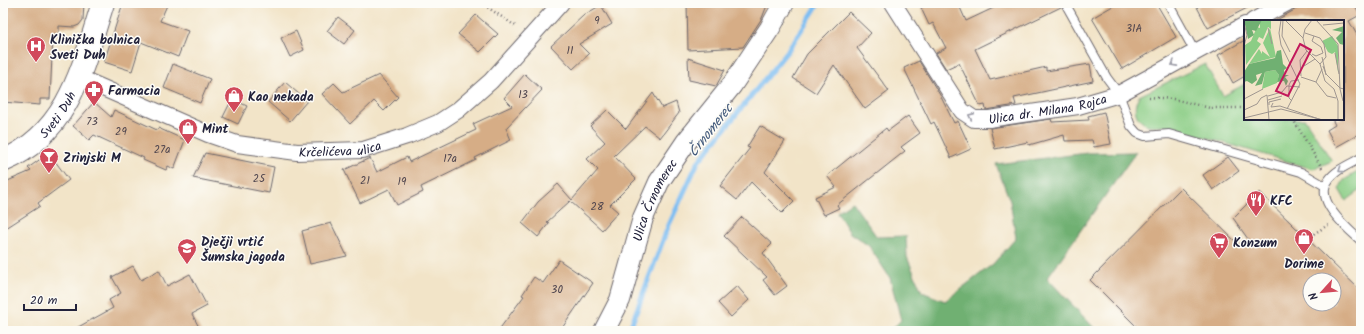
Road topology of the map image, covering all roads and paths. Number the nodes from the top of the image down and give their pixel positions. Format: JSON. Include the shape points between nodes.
{"nodes":[{"id":1,"x":103,"y":3,"type":"edge"},
{"id":2,"x":481,"y":3,"type":"edge"},
{"id":3,"x":561,"y":3,"type":"edge"},
{"id":4,"x":784,"y":3,"type":"edge"},
{"id":5,"x":893,"y":3,"type":"edge"},
{"id":6,"x":1065,"y":3,"type":"edge"},
{"id":7,"x":1168,"y":3,"type":"edge"},
{"id":8,"x":1287,"y":3,"type":"edge"},
{"id":9,"x":1255,"y":20,"type":"edge"},
{"id":10,"x":1244,"y":26,"type":"edge"},
{"id":11,"x":519,"y":29,"type":"dead end"},
{"id":12,"x":1195,"y":52,"type":"junction"},
{"id":13,"x":80,"y":78,"type":"junction"},
{"id":14,"x":1119,"y":94,"type":"junction"},
{"id":15,"x":1244,"y":108,"type":"edge"},
{"id":16,"x":1294,"y":120,"type":"edge"},
{"id":17,"x":1361,"y":158,"type":"edge"},
{"id":18,"x":3,"y":161,"type":"edge"},
{"id":19,"x":1321,"y":166,"type":"dead end"},
{"id":20,"x":1325,"y":186,"type":"junction"},
{"id":21,"x":1332,"y":223,"type":"dead end"},
{"id":22,"x":1307,"y":238,"type":"dead end"},
{"id":23,"x":1361,"y":241,"type":"edge"},
{"id":24,"x":604,"y":331,"type":"edge"}],
"edges":[{"from":1,"to":13,"type":"main road","name":"Sveti Duh"},
{"from":2,"to":11,"type":"path"},
{"from":3,"to":13,"type":"street","name":"Krčelićeva ulica","via":[[491,81],[458,110],[438,123],[363,150],[298,152],[237,144],[208,134]]},
{"from":4,"to":24,"type":"street","name":"Ulica Črnomerec","via":[[732,85],[686,142],[659,182],[643,218],[620,300]]},
{"from":14,"to":5,"type":"street","name":"Ulica dr. Milana Rojca","one_way":true,"via":[[1078,106],[974,119],[962,111]]},
{"from":6,"to":14,"type":"lane","via":[[1107,78]]},
{"from":7,"to":12,"type":"lane"},
{"from":8,"to":9,"type":"street"},
{"from":10,"to":12,"type":"street","name":"Ulica dr. Milana Rojca"},
{"from":12,"to":14,"type":"street","name":"Ulica dr. Milana Rojca","one_way":true},
{"from":13,"to":18,"type":"main road","name":"Sveti Duh","via":[[63,110],[50,126],[20,152]]},
{"from":14,"to":15,"type":"path","via":[[1173,98],[1210,108]]},
{"from":14,"to":20,"type":"lane","via":[[1137,133],[1145,136],[1169,134],[1301,172]]},
{"from":16,"to":19,"type":"path"},
{"from":17,"to":20,"type":"lane","one_way":true,"via":[[1333,175]]},
{"from":20,"to":23,"type":"lane","via":[[1325,198],[1330,207]]},
{"from":21,"to":22,"type":"path"}]}
